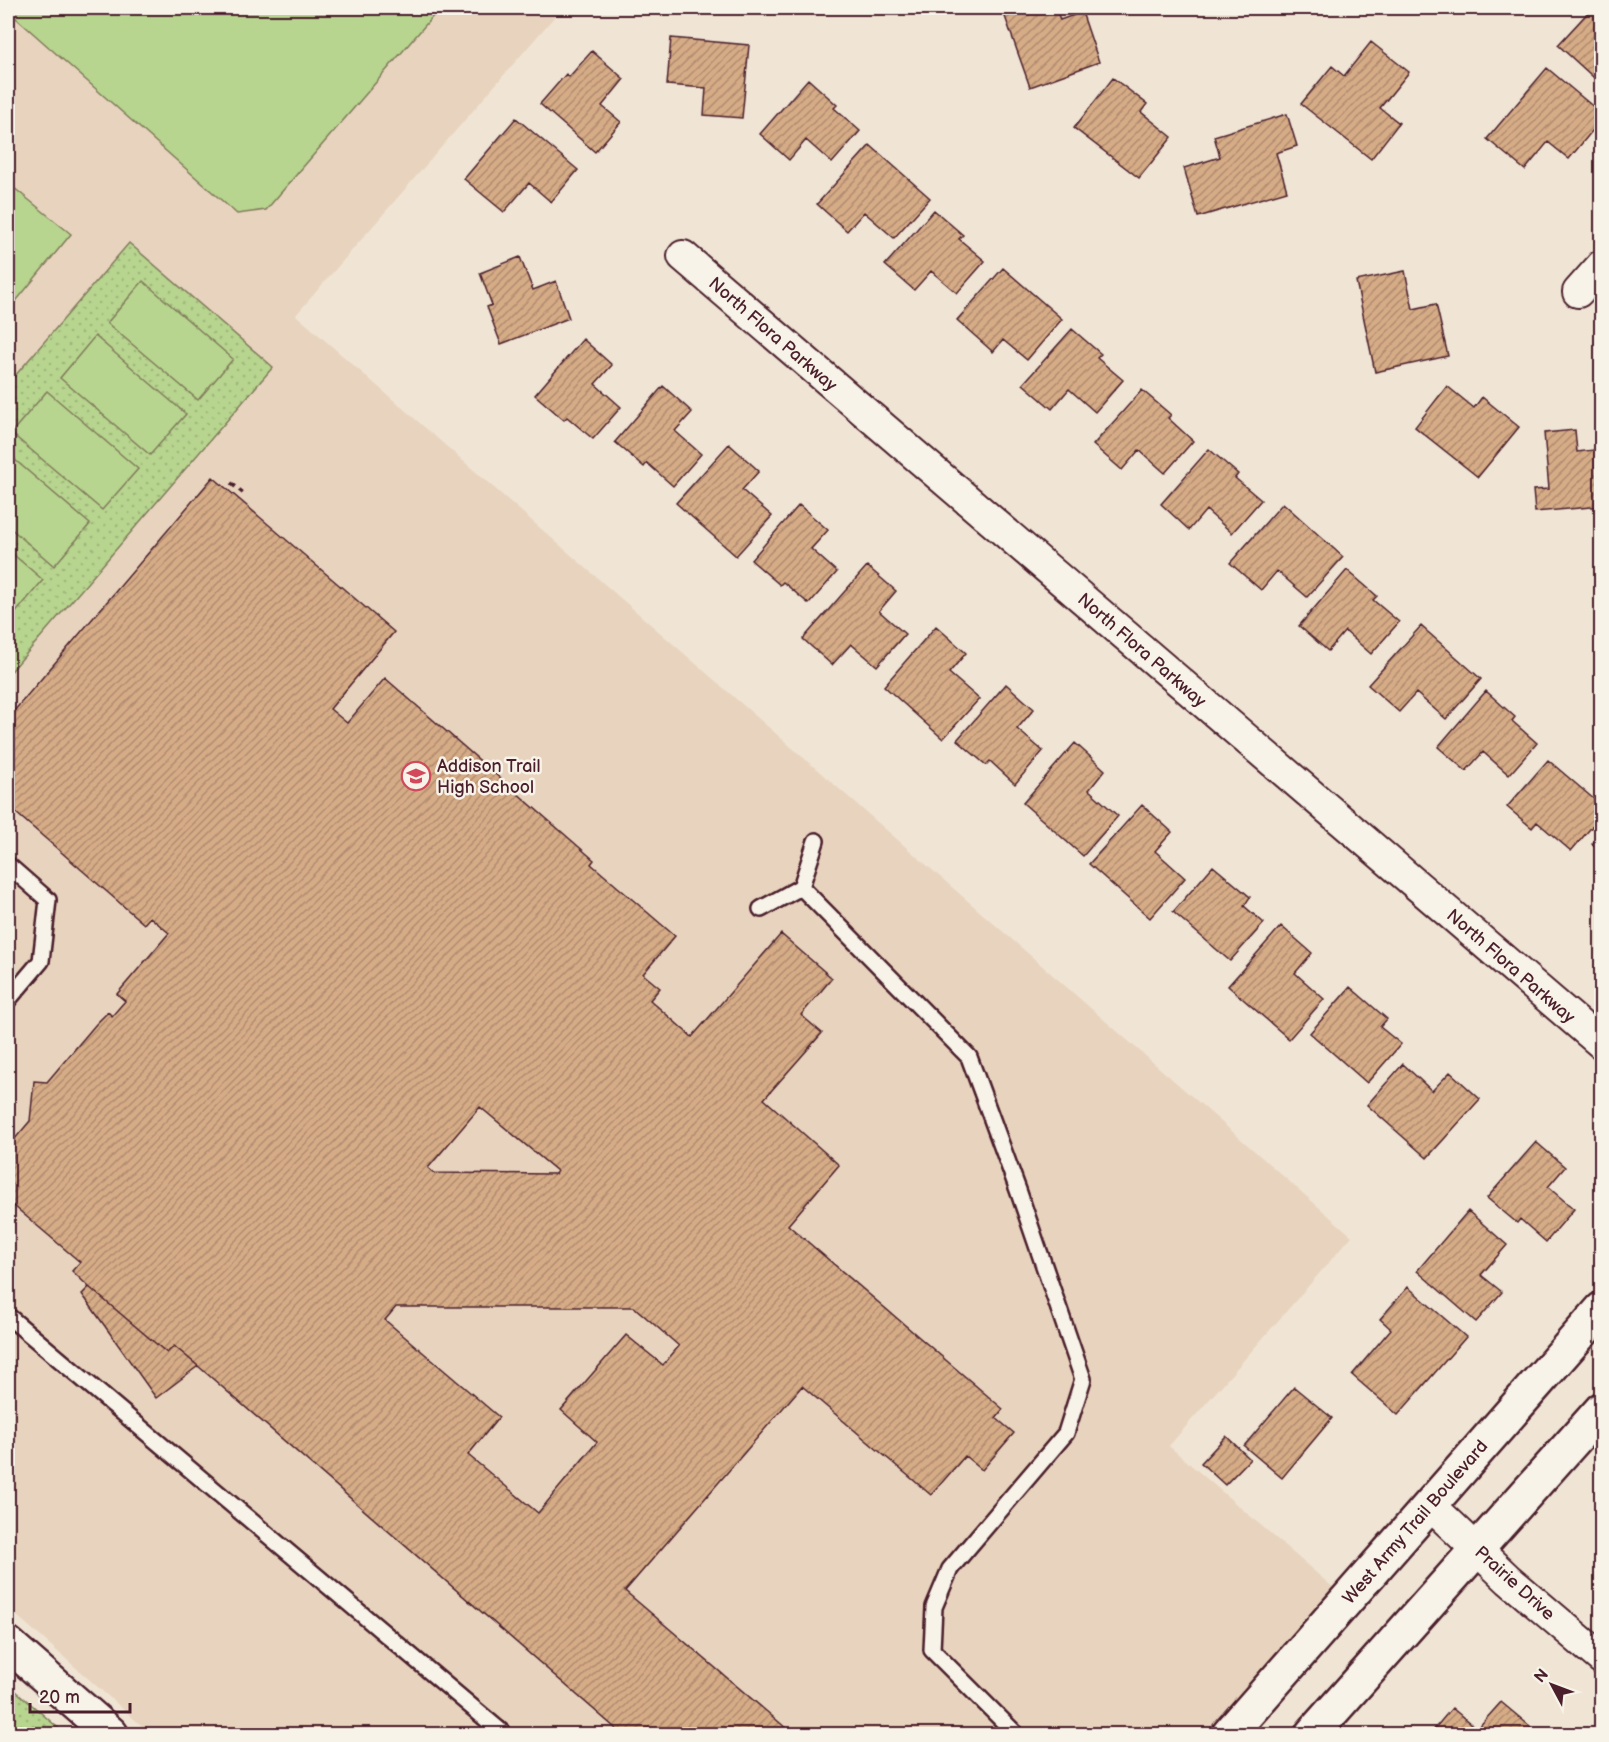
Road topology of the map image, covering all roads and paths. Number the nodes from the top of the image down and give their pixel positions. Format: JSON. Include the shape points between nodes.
{"nodes":[{"id":1,"x":683,"y":256,"type":"dead end"},
{"id":2,"x":1602,"y":265,"type":"edge"},
{"id":3,"x":1578,"y":292,"type":"dead end"},
{"id":4,"x":231,"y":483,"type":"dead end"},
{"id":5,"x":243,"y":493,"type":"dead end"},
{"id":6,"x":816,"y":841,"type":"dead end"},
{"id":7,"x":8,"y":865,"type":"edge"},
{"id":8,"x":801,"y":887,"type":"junction"},
{"id":9,"x":761,"y":909,"type":"dead end"},
{"id":10,"x":8,"y":1000,"type":"edge"},
{"id":11,"x":1602,"y":1044,"type":"edge"},
{"id":12,"x":1602,"y":1309,"type":"edge"},
{"id":13,"x":8,"y":1316,"type":"edge"},
{"id":14,"x":1602,"y":1409,"type":"edge"},
{"id":15,"x":1430,"y":1505,"type":"junction"},
{"id":16,"x":1477,"y":1551,"type":"junction"},
{"id":17,"x":8,"y":1644,"type":"edge"},
{"id":18,"x":1602,"y":1659,"type":"edge"},
{"id":19,"x":111,"y":1734,"type":"edge"},
{"id":20,"x":504,"y":1734,"type":"edge"},
{"id":21,"x":1016,"y":1734,"type":"edge"},
{"id":22,"x":1229,"y":1734,"type":"edge"},
{"id":23,"x":1312,"y":1734,"type":"edge"}],
"edges":[{"from":1,"to":11,"type":"street","name":"North Flora Parkway"},
{"from":2,"to":3,"type":"street"},
{"from":4,"to":5,"type":"path"},
{"from":6,"to":8,"type":"lane"},
{"from":7,"to":10,"type":"lane","via":[[48,900],[41,961]]},
{"from":8,"to":9,"type":"lane"},
{"from":8,"to":21,"type":"lane","via":[[969,1057],[1083,1378],[1066,1433],[950,1569],[934,1607],[932,1650]]},
{"from":12,"to":15,"type":"main road","name":"West Army Trail Boulevard"},
{"from":13,"to":20,"type":"lane"},
{"from":14,"to":16,"type":"main road"},
{"from":15,"to":16,"type":"street","name":"Prairie Drive"},
{"from":15,"to":22,"type":"main road","name":"West Army Trail Boulevard"},
{"from":16,"to":18,"type":"street","name":"Prairie Drive"},
{"from":16,"to":23,"type":"main road"},
{"from":17,"to":19,"type":"main road"}]}
